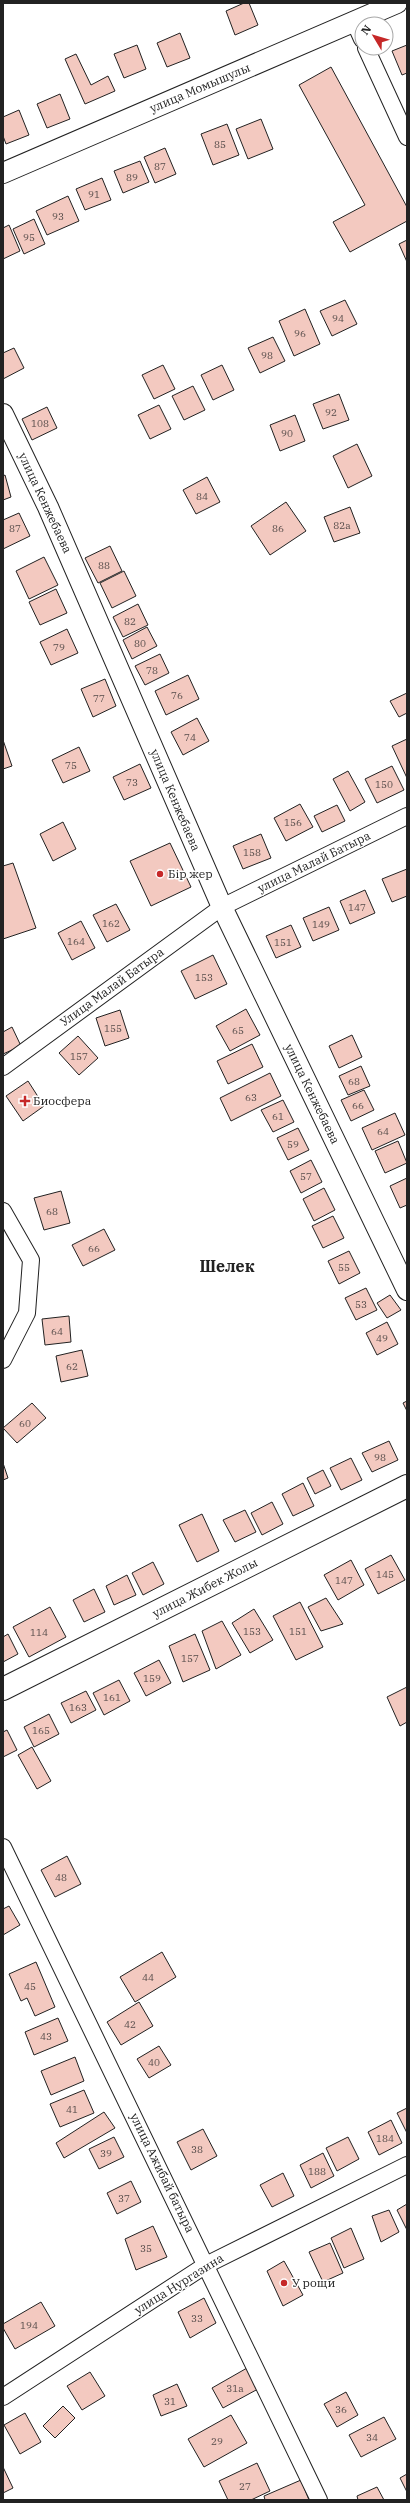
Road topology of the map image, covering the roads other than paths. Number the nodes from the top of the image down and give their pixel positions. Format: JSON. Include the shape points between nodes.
{"nodes":[{"id":1,"x":397,"y":3,"type":"edge"},
{"id":2,"x":366,"y":16,"type":"edge"},
{"id":3,"x":354,"y":21,"type":"edge"},
{"id":4,"x":370,"y":56,"type":"edge"},
{"id":5,"x":407,"y":137,"type":"edge"},
{"id":6,"x":3,"y":173,"type":"edge"},
{"id":7,"x":3,"y":414,"type":"edge"},
{"id":8,"x":407,"y":816,"type":"edge"},
{"id":9,"x":222,"y":907,"type":"junction"},
{"id":10,"x":3,"y":1067,"type":"edge"},
{"id":11,"x":3,"y":1211,"type":"edge"},
{"id":12,"x":407,"y":1290,"type":"edge"},
{"id":13,"x":3,"y":1360,"type":"edge"},
{"id":14,"x":407,"y":1486,"type":"edge"},
{"id":15,"x":3,"y":1689,"type":"edge"},
{"id":16,"x":3,"y":1847,"type":"edge"},
{"id":17,"x":407,"y":2164,"type":"edge"},
{"id":18,"x":206,"y":2266,"type":"junction"},
{"id":19,"x":3,"y":2397,"type":"edge"},
{"id":20,"x":319,"y":2500,"type":"edge"}],
"edges":[{"from":1,"to":2,"type":"street","name":"улица Момышулы"},
{"from":3,"to":6,"type":"street","name":"улица Момышулы"},
{"from":4,"to":5,"type":"street"},
{"from":7,"to":9,"type":"street","name":"улица Кенжебаева","via":[[48,507]]},
{"from":8,"to":9,"type":"street","name":"улица Малай Батыра"},
{"from":9,"to":10,"type":"street","name":"Улица Малай Батыра"},
{"from":9,"to":12,"type":"street","name":"улица Кенжебаева"},
{"from":11,"to":13,"type":"street","via":[[31,1260],[27,1313]]},
{"from":14,"to":15,"type":"main road","name":"улица Жибек Жолы"},
{"from":16,"to":18,"type":"street","name":"улица Ажибай батыра"},
{"from":17,"to":18,"type":"street","name":"улица Нургазина"},
{"from":18,"to":19,"type":"street","name":"улица Нургазина"},
{"from":18,"to":20,"type":"street","name":"улица Ажибай батыра"}]}
